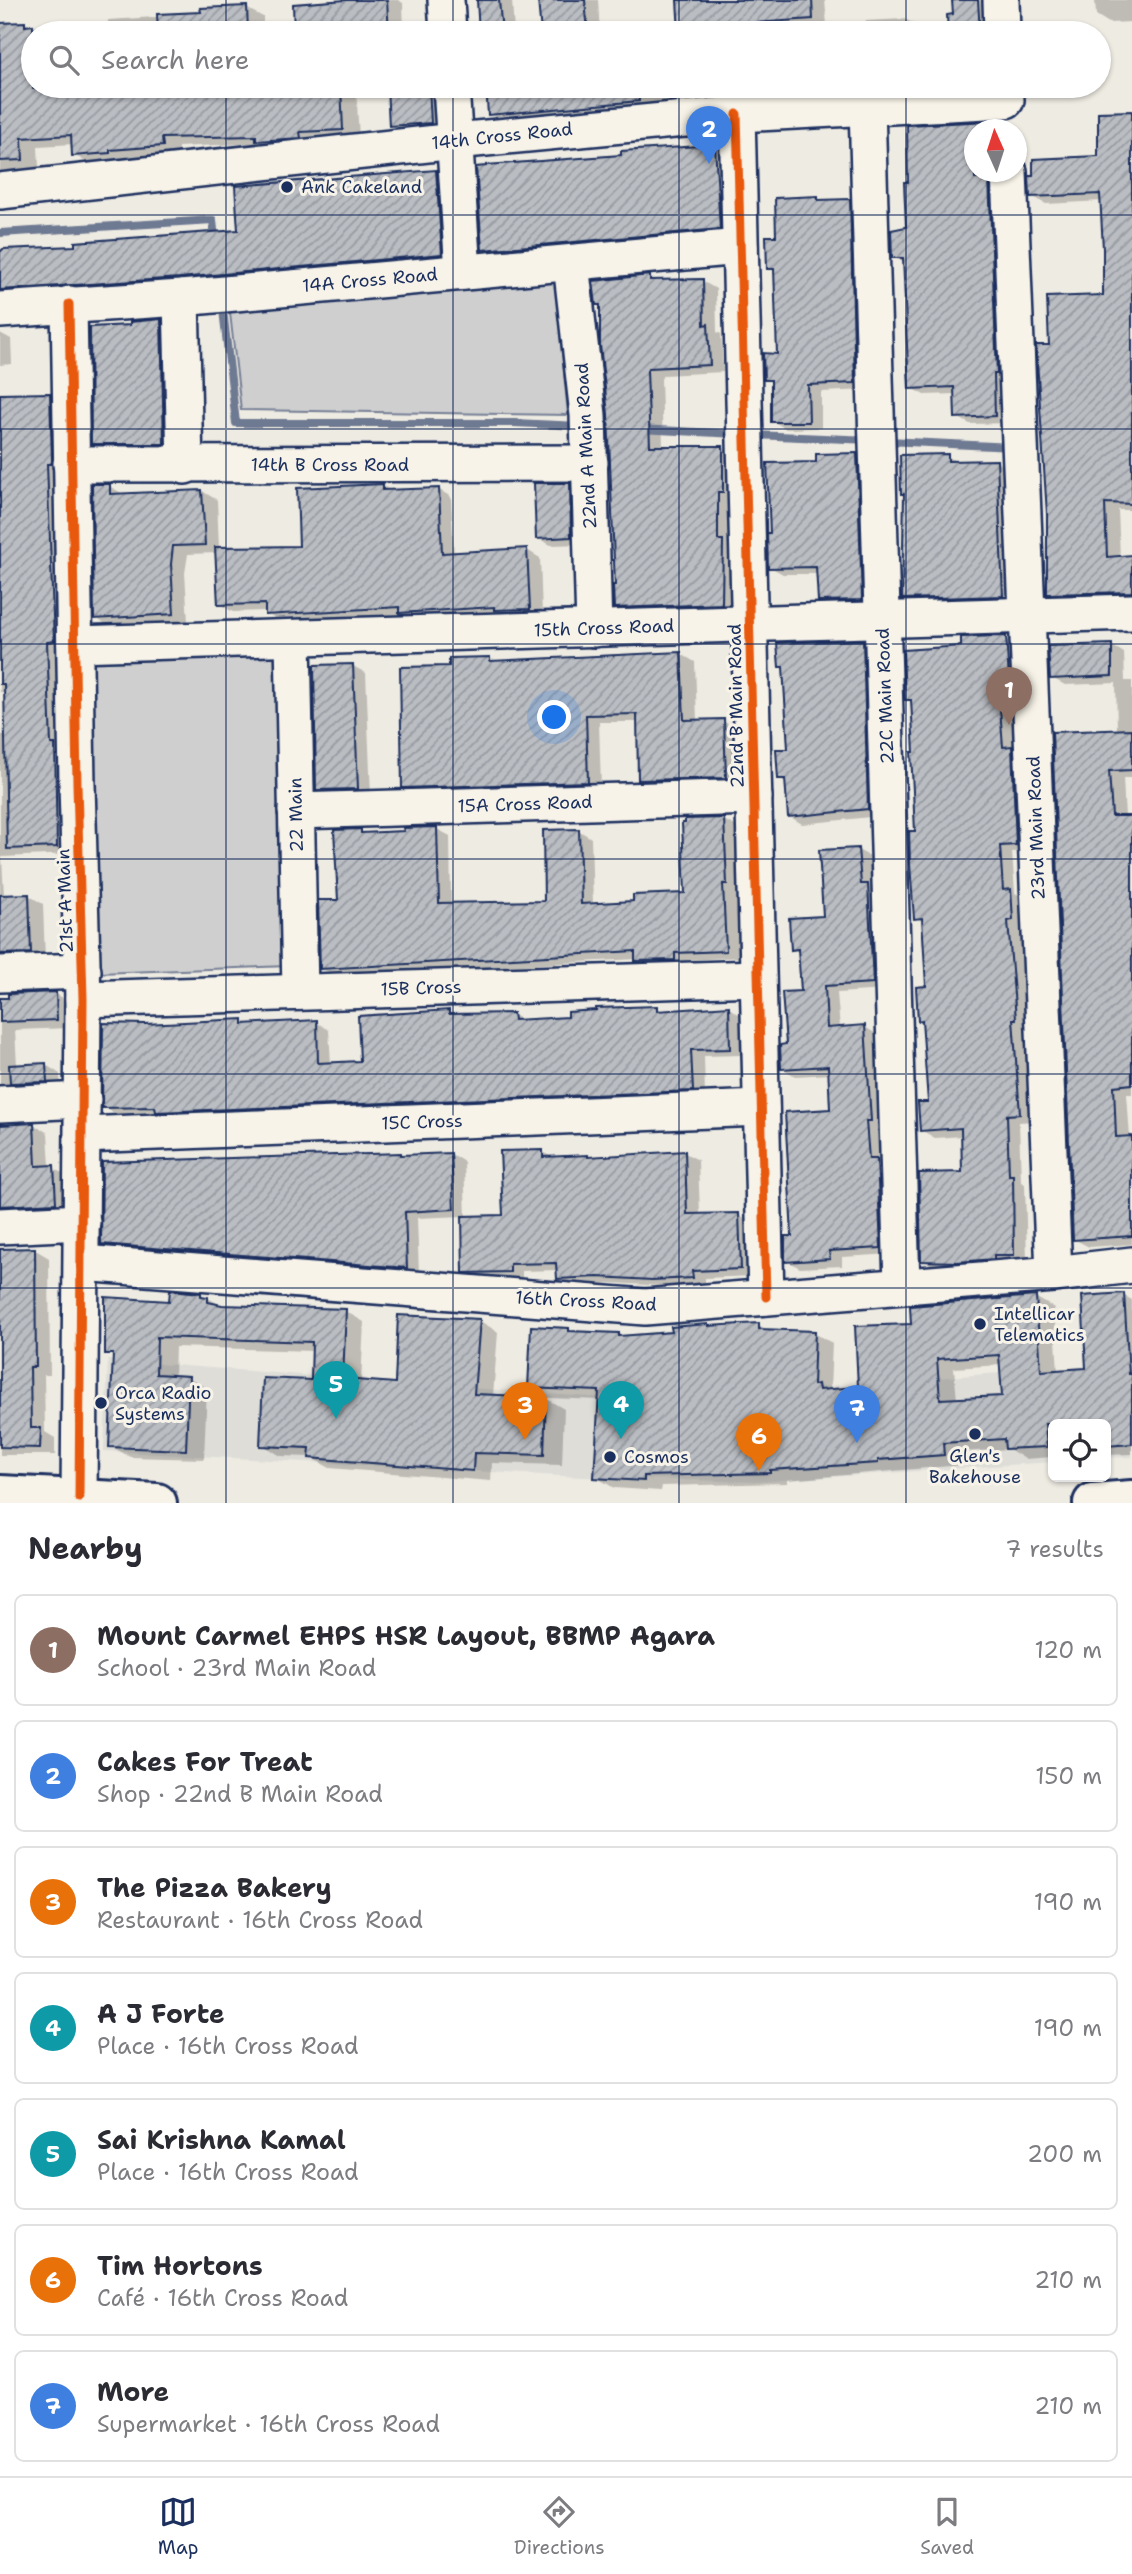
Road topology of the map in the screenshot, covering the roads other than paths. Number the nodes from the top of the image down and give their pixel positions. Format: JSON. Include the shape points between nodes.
{"nodes":[{"id":1,"x":446,"y":0,"type":"edge"},
{"id":2,"x":1001,"y":0,"type":"edge"},
{"id":3,"x":447,"y":21,"type":"edge"},
{"id":4,"x":1002,"y":21,"type":"edge"},
{"id":5,"x":452,"y":98,"type":"edge"},
{"id":6,"x":1006,"y":105,"type":"edge"},
{"id":7,"x":867,"y":107,"type":"junction"},
{"id":8,"x":737,"y":114,"type":"junction"},
{"id":9,"x":455,"y":141,"type":"junction"},
{"id":10,"x":1009,"y":182,"type":"edge"},
{"id":11,"x":0,"y":191,"type":"edge"},
{"id":12,"x":740,"y":247,"type":"junction"},
{"id":13,"x":571,"y":263,"type":"junction"},
{"id":14,"x":463,"y":272,"type":"junction"},
{"id":15,"x":181,"y":298,"type":"junction"},
{"id":16,"x":69,"y":304,"type":"junction"},
{"id":17,"x":0,"y":310,"type":"edge"},
{"id":18,"x":590,"y":463,"type":"junction"},
{"id":19,"x":71,"y":464,"type":"junction"},
{"id":20,"x":186,"y":466,"type":"junction"},
{"id":21,"x":1132,"y":612,"type":"edge"},
{"id":22,"x":1028,"y":615,"type":"junction"},
{"id":23,"x":882,"y":620,"type":"junction"},
{"id":24,"x":749,"y":624,"type":"junction"},
{"id":25,"x":594,"y":629,"type":"junction"},
{"id":26,"x":293,"y":638,"type":"junction"},
{"id":27,"x":75,"y":644,"type":"junction"},
{"id":28,"x":754,"y":797,"type":"junction"},
{"id":29,"x":296,"y":811,"type":"junction"},
{"id":30,"x":0,"y":974,"type":"edge"},
{"id":31,"x":758,"y":978,"type":"junction"},
{"id":32,"x":83,"y":985,"type":"junction"},
{"id":33,"x":300,"y":992,"type":"junction"},
{"id":34,"x":83,"y":1100,"type":"junction"},
{"id":35,"x":0,"y":1104,"type":"edge"},
{"id":36,"x":761,"y":1108,"type":"junction"},
{"id":37,"x":83,"y":1135,"type":"junction"},
{"id":38,"x":82,"y":1222,"type":"junction"},
{"id":39,"x":0,"y":1226,"type":"edge"},
{"id":40,"x":82,"y":1263,"type":"junction"},
{"id":41,"x":1132,"y":1265,"type":"edge"},
{"id":42,"x":1054,"y":1274,"type":"junction"},
{"id":43,"x":902,"y":1285,"type":"junction"},
{"id":44,"x":766,"y":1297,"type":"junction"},
{"id":45,"x":0,"y":1495,"type":"edge"},
{"id":46,"x":79,"y":1498,"type":"junction"},
{"id":47,"x":1132,"y":1500,"type":"edge"},
{"id":48,"x":157,"y":1503,"type":"edge"},
{"id":49,"x":1093,"y":1503,"type":"edge"}],
"edges":[{"from":1,"to":3,"type":"street"},
{"from":2,"to":4,"type":"street"},
{"from":5,"to":9,"type":"street"},
{"from":6,"to":7,"type":"street","name":"14th Cross Road"},
{"from":7,"to":8,"type":"street","name":"14th Cross Road"},
{"from":7,"to":23,"type":"street","name":"22C Main Road"},
{"from":8,"to":9,"type":"street","name":"14th Cross Road"},
{"from":8,"to":12,"type":"street","name":"22nd B Main Road"},
{"from":9,"to":11,"type":"street","name":"14th Cross Road"},
{"from":9,"to":14,"type":"street"},
{"from":10,"to":22,"type":"street","name":"23rd Main Road"},
{"from":12,"to":13,"type":"street","name":"14A Cross Road"},
{"from":12,"to":24,"type":"street","name":"22nd B Main Road"},
{"from":13,"to":14,"type":"street","name":"14A Cross Road"},
{"from":13,"to":18,"type":"street","name":"22nd A Main Road"},
{"from":14,"to":15,"type":"street","name":"14A Cross Road"},
{"from":15,"to":16,"type":"street","name":"14A Cross Road"},
{"from":15,"to":20,"type":"street"},
{"from":16,"to":17,"type":"street","name":"14A Cross Road"},
{"from":16,"to":19,"type":"street","name":"21st A Main"},
{"from":18,"to":20,"type":"street","name":"14th B Cross Road"},
{"from":18,"to":25,"type":"street","name":"22nd A Main Road"},
{"from":19,"to":20,"type":"street","name":"14th B Cross Road"},
{"from":19,"to":27,"type":"street","name":"21st A Main"},
{"from":21,"to":22,"type":"street","name":"15th Cross Road"},
{"from":22,"to":23,"type":"street","name":"15th Cross Road"},
{"from":22,"to":42,"type":"street","name":"23rd Main Road"},
{"from":23,"to":24,"type":"street","name":"15th Cross Road"},
{"from":23,"to":43,"type":"street","name":"22C Main Road"},
{"from":24,"to":25,"type":"street","name":"15th Cross Road"},
{"from":24,"to":28,"type":"street","name":"22nd B Main Road"},
{"from":25,"to":26,"type":"street","name":"15th Cross Road"},
{"from":26,"to":27,"type":"street","name":"15th Cross Road"},
{"from":26,"to":29,"type":"street","name":"22 Main"},
{"from":27,"to":32,"type":"street","name":"21st A Main"},
{"from":28,"to":29,"type":"street","name":"15A Cross Road"},
{"from":28,"to":31,"type":"street","name":"22nd B Main Road"},
{"from":29,"to":33,"type":"street","name":"22 Main"},
{"from":30,"to":32,"type":"street"},
{"from":31,"to":33,"type":"street","name":"15B Cross"},
{"from":31,"to":36,"type":"street","name":"22nd B Main Road"},
{"from":32,"to":33,"type":"street","name":"15B Cross"},
{"from":32,"to":34,"type":"street","name":"21st A Main"},
{"from":34,"to":35,"type":"street"},
{"from":34,"to":37,"type":"street","name":"21st A Main"},
{"from":36,"to":37,"type":"street","name":"15C Cross"},
{"from":36,"to":44,"type":"street","name":"22nd B Main Road"},
{"from":37,"to":38,"type":"street","name":"21st A Main"},
{"from":38,"to":39,"type":"street"},
{"from":38,"to":40,"type":"street","name":"21st A Main"},
{"from":40,"to":44,"type":"street","name":"16th Cross Road","via":[[645,1307]]},
{"from":40,"to":46,"type":"street","name":"21st A Main"},
{"from":41,"to":42,"type":"street","name":"16th Cross Road"},
{"from":42,"to":43,"type":"street","name":"16th Cross Road"},
{"from":43,"to":44,"type":"street","name":"16th Cross Road"},
{"from":45,"to":46,"type":"main road"},
{"from":46,"to":48,"type":"main road"},
{"from":47,"to":49,"type":"main road"}]}
